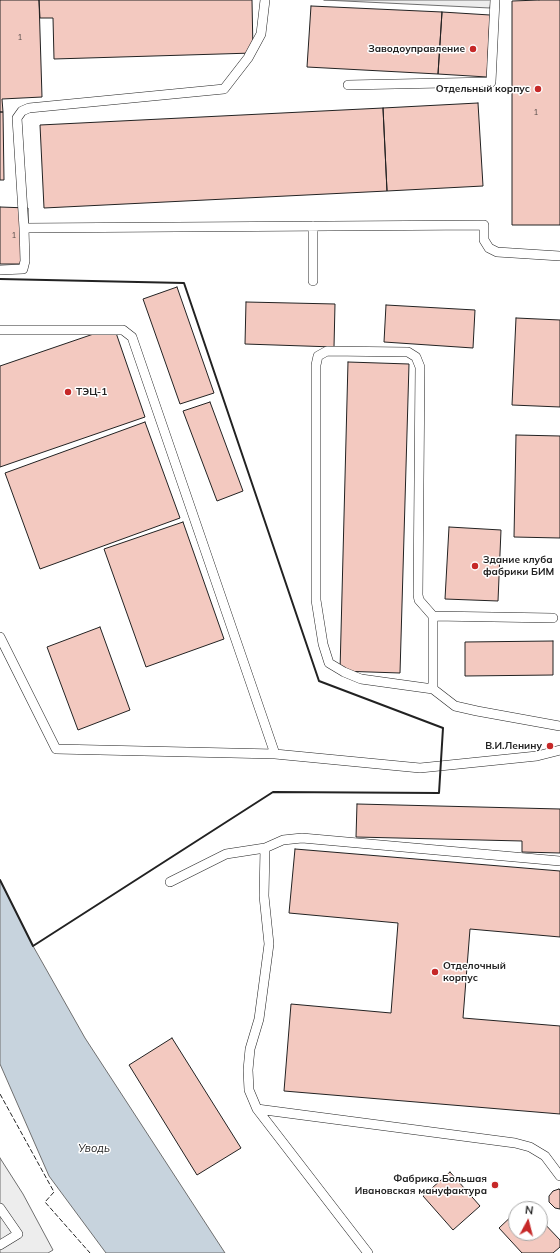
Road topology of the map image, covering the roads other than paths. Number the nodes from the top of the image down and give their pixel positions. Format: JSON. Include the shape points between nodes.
{"nodes":[{"id":1,"x":265,"y":0,"type":"edge"},
{"id":2,"x":495,"y":0,"type":"edge"},
{"id":3,"x":348,"y":85,"type":"dead end"},
{"id":4,"x":314,"y":226,"type":"junction"},
{"id":5,"x":24,"y":228,"type":"junction"},
{"id":6,"x":560,"y":256,"type":"edge"},
{"id":7,"x":0,"y":270,"type":"edge"},
{"id":8,"x":314,"y":281,"type":"dead end"},
{"id":9,"x":0,"y":330,"type":"edge"},
{"id":10,"x":433,"y":616,"type":"junction"},
{"id":11,"x":553,"y":618,"type":"dead end"},
{"id":12,"x":0,"y":637,"type":"edge"},
{"id":13,"x":432,"y":689,"type":"junction"},
{"id":14,"x":560,"y":726,"type":"edge"},
{"id":15,"x":560,"y":750,"type":"edge"},
{"id":16,"x":275,"y":754,"type":"junction"},
{"id":17,"x":265,"y":848,"type":"junction"},
{"id":18,"x":560,"y":861,"type":"edge"},
{"id":19,"x":170,"y":882,"type":"dead end"},
{"id":20,"x":257,"y":1109,"type":"junction"},
{"id":21,"x":560,"y":1176,"type":"edge"},
{"id":22,"x":0,"y":1208,"type":"edge"},
{"id":23,"x":0,"y":1245,"type":"edge"},
{"id":24,"x":368,"y":1253,"type":"edge"}],
"edges":[{"from":1,"to":5,"type":"lane","via":[[261,34],[248,58],[224,89],[29,108],[22,111],[17,118]]},
{"from":2,"to":3,"type":"lane","via":[[491,82]]},
{"from":4,"to":5,"type":"lane"},
{"from":4,"to":6,"type":"lane","via":[[484,225],[484,240],[489,248],[497,252]]},
{"from":4,"to":8,"type":"lane"},
{"from":5,"to":7,"type":"lane","via":[[23,269]]},
{"from":9,"to":16,"type":"lane","via":[[123,330],[132,337]]},
{"from":10,"to":11,"type":"lane"},
{"from":10,"to":13,"type":"lane"},
{"from":10,"to":13,"type":"lane","via":[[419,600],[418,595],[420,368],[416,357],[408,352],[327,351],[318,356],[316,365],[316,600],[323,644],[329,663],[344,672],[361,679]]},
{"from":12,"to":16,"type":"lane","via":[[56,748]]},
{"from":13,"to":14,"type":"lane","via":[[455,706]]},
{"from":15,"to":16,"type":"lane","via":[[537,756],[420,768]]},
{"from":17,"to":18,"type":"lane","via":[[282,840],[302,838]]},
{"from":17,"to":19,"type":"lane","via":[[226,854]]},
{"from":17,"to":20,"type":"lane","via":[[264,896],[269,944],[259,1019],[250,1049],[248,1070],[249,1090]]},
{"from":20,"to":21,"type":"lane","via":[[515,1143],[530,1147],[545,1156]]},
{"from":20,"to":24,"type":"lane"},
{"from":22,"to":23,"type":"lane","via":[[18,1234]]}]}
